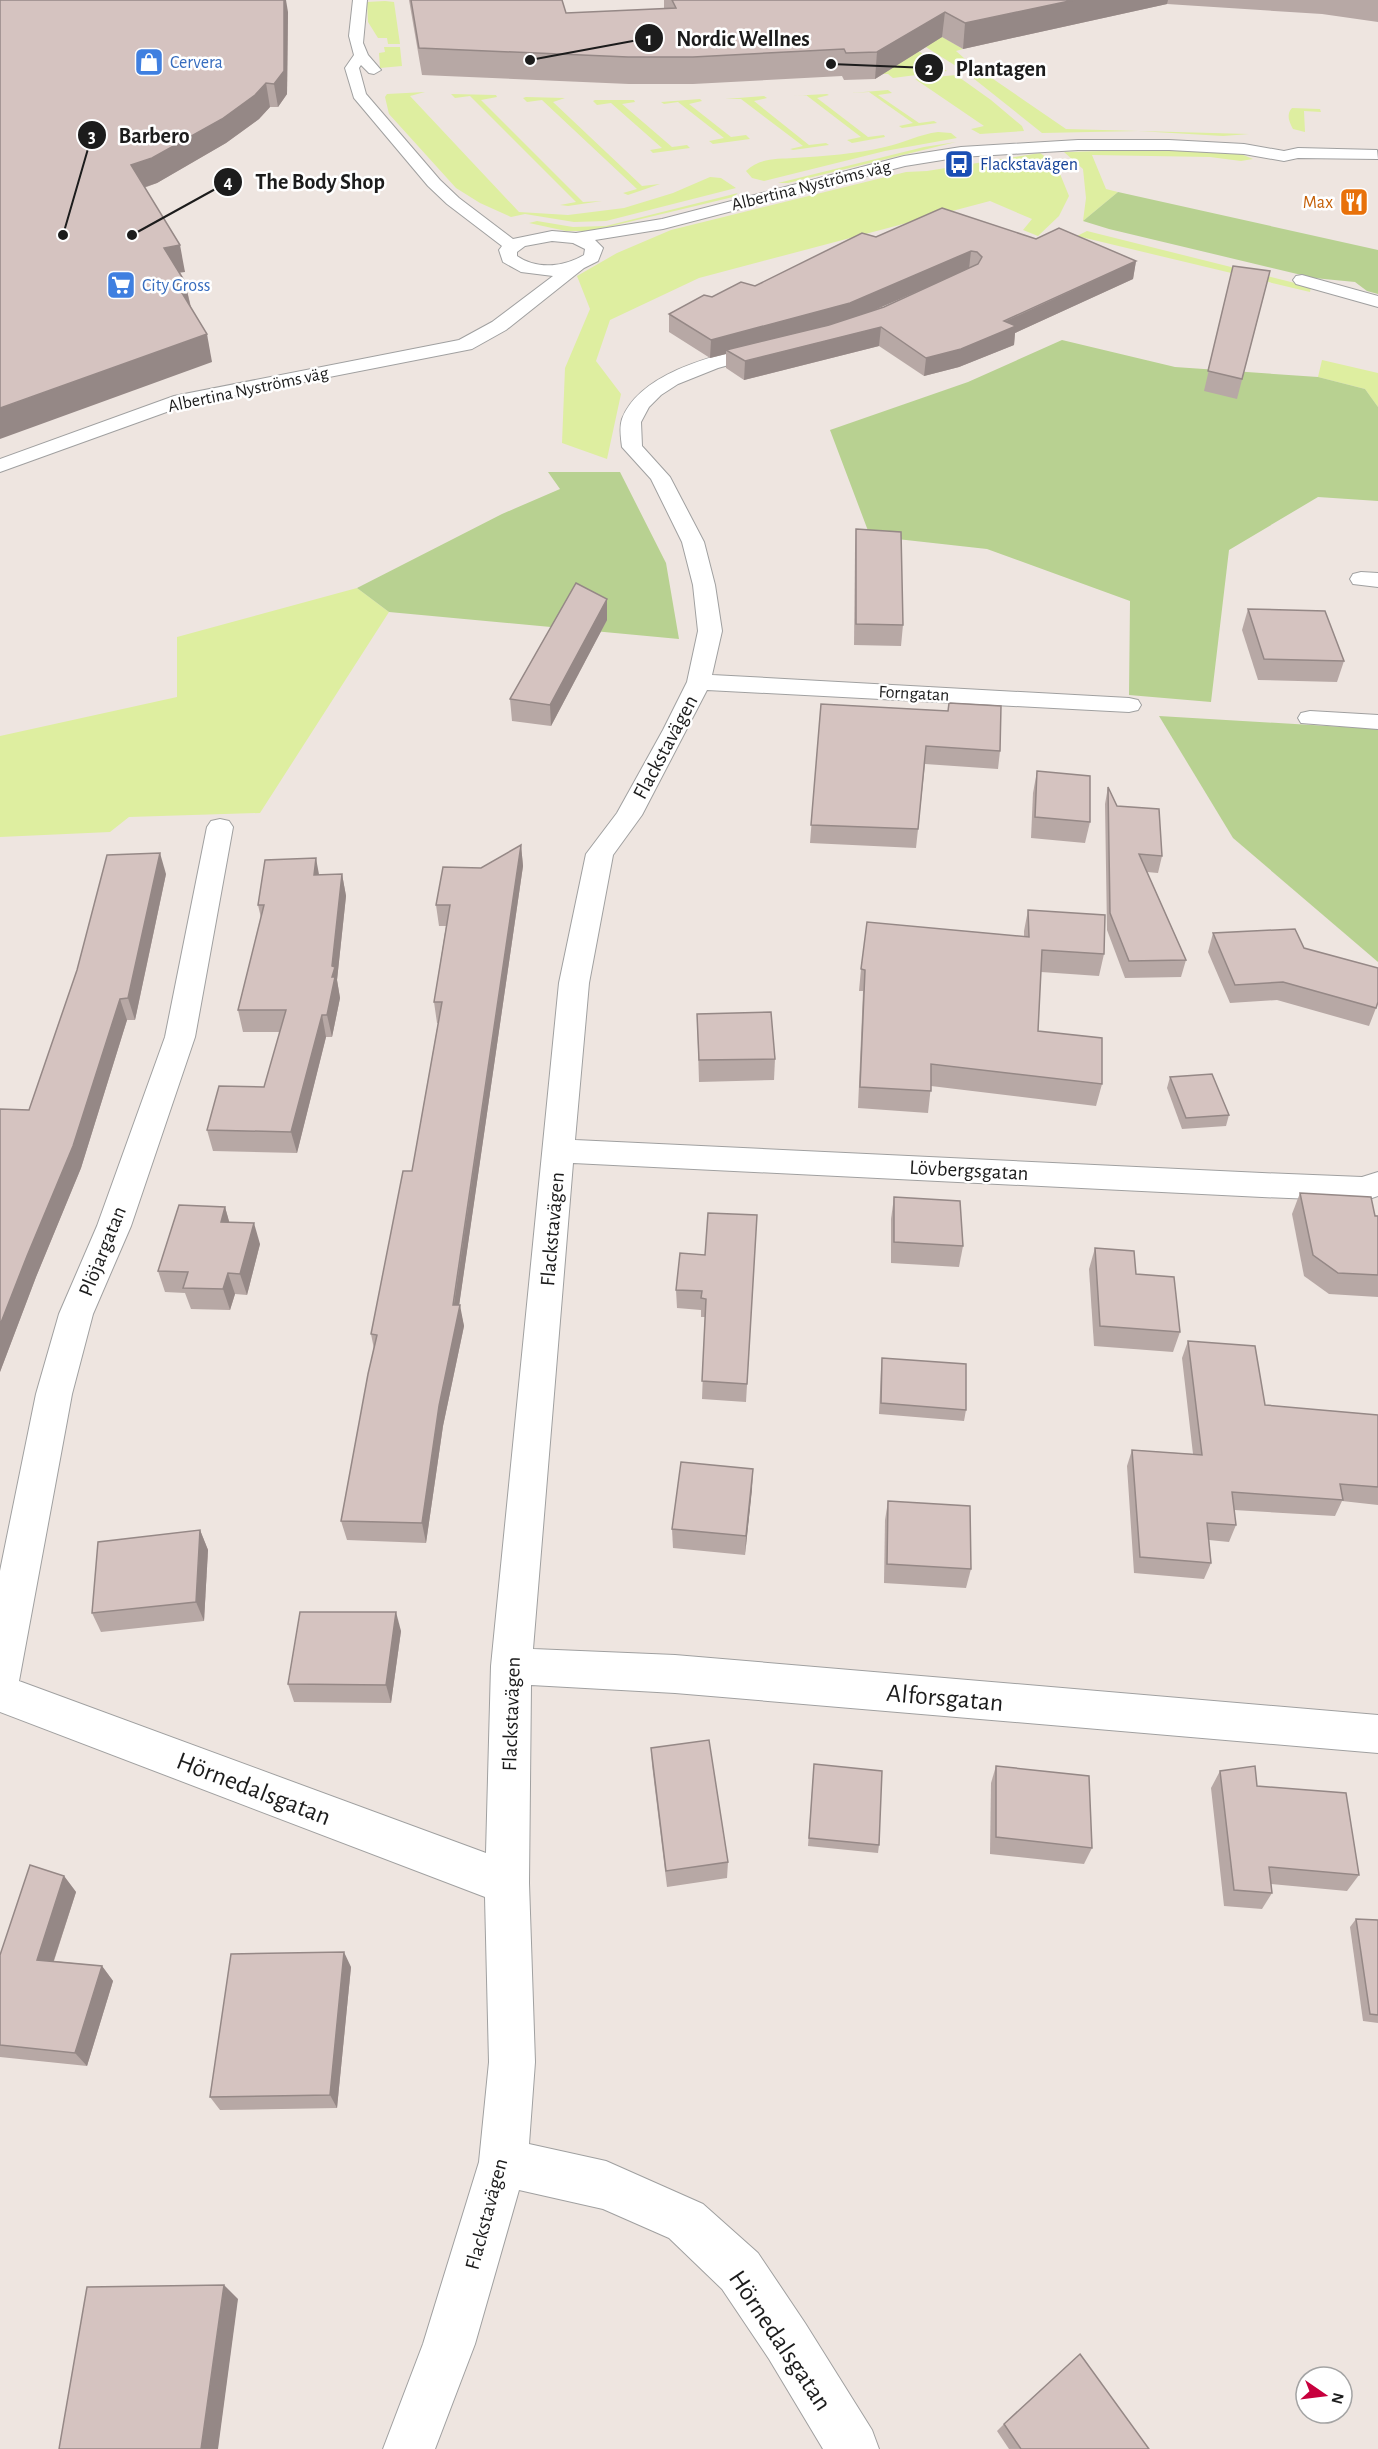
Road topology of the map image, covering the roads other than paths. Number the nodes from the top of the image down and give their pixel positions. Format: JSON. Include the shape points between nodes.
{"nodes":[{"id":1,"x":360,"y":0,"type":"edge"},
{"id":2,"x":342,"y":13,"type":"dead end"},
{"id":3,"x":355,"y":26,"type":"junction"},
{"id":4,"x":360,"y":56,"type":"junction"},
{"id":5,"x":375,"y":95,"type":"junction"},
{"id":6,"x":1378,"y":155,"type":"edge"},
{"id":7,"x":453,"y":201,"type":"junction"},
{"id":8,"x":502,"y":217,"type":"dead end"},
{"id":9,"x":663,"y":224,"type":"junction"},
{"id":10,"x":524,"y":225,"type":"dead end"},
{"id":11,"x":552,"y":236,"type":"junction"},
{"id":12,"x":577,"y":238,"type":"junction"},
{"id":13,"x":512,"y":246,"type":"junction"},
{"id":14,"x":594,"y":252,"type":"junction"},
{"id":15,"x":518,"y":265,"type":"junction"},
{"id":16,"x":578,"y":265,"type":"junction"},
{"id":17,"x":1302,"y":280,"type":"dead end"},
{"id":18,"x":1378,"y":302,"type":"edge"},
{"id":19,"x":499,"y":326,"type":"junction"},
{"id":20,"x":793,"y":343,"type":"edge"},
{"id":21,"x":0,"y":466,"type":"edge"},
{"id":22,"x":699,"y":682,"type":"junction"},
{"id":23,"x":1129,"y":705,"type":"dead end"},
{"id":24,"x":1310,"y":718,"type":"dead end"},
{"id":25,"x":1378,"y":722,"type":"edge"},
{"id":26,"x":220,"y":827,"type":"dead end"},
{"id":27,"x":559,"y":1152,"type":"junction"},
{"id":28,"x":1378,"y":1184,"type":"edge"},
{"id":29,"x":511,"y":1666,"type":"junction"},
{"id":30,"x":0,"y":1678,"type":"edge"},
{"id":31,"x":0,"y":1693,"type":"edge"},
{"id":32,"x":1378,"y":1734,"type":"edge"},
{"id":33,"x":507,"y":1883,"type":"junction"},
{"id":34,"x":503,"y":2162,"type":"junction"},
{"id":35,"x":409,"y":2449,"type":"edge"},
{"id":36,"x":852,"y":2449,"type":"edge"}],
"edges":[{"from":1,"to":3,"type":"street"},
{"from":2,"to":3,"type":"street"},
{"from":3,"to":4,"type":"street"},
{"from":4,"to":5,"type":"street","via":[[374,68]]},
{"from":4,"to":5,"type":"street","via":[[352,68],[359,95]]},
{"from":5,"to":7,"type":"street","via":[[434,183]]},
{"from":6,"to":9,"type":"street","name":"Albertina Nyströms väg","via":[[1296,146],[1276,155],[1263,143],[1078,145],[961,152],[904,161]]},
{"from":7,"to":8,"type":"street"},
{"from":7,"to":13,"type":"street"},
{"from":9,"to":12,"type":"street","name":"Albertina Nyströms väg"},
{"from":9,"to":14,"type":"street","name":"Albertina Nyströms väg"},
{"from":10,"to":11,"type":"street"},
{"from":11,"to":12,"type":"street","name":"Albertina Nyströms väg"},
{"from":11,"to":13,"type":"street"},
{"from":12,"to":14,"type":"street","via":[[588,243]]},
{"from":13,"to":15,"type":"street","via":[[507,254]]},
{"from":14,"to":16,"type":"street","name":"Albertina Nyströms väg"},
{"from":15,"to":16,"type":"street","via":[[552,270]]},
{"from":15,"to":19,"type":"street","via":[[515,291]]},
{"from":16,"to":19,"type":"street","name":"Albertina Nyströms väg"},
{"from":17,"to":18,"type":"street"},
{"from":19,"to":21,"type":"street","name":"Albertina Nyströms väg","via":[[465,345],[181,400]]},
{"from":20,"to":22,"type":"street","name":"Flackstavägen","via":[[711,365],[663,383],[642,400],[631,420],[632,447],[660,477],[693,542],[705,585],[710,630]]},
{"from":22,"to":23,"type":"street","name":"Forngatan"},
{"from":22,"to":27,"type":"street","name":"Flackstavägen","via":[[629,815],[600,854],[574,984]]},
{"from":24,"to":25,"type":"street"},
{"from":26,"to":30,"type":"street","name":"Plöjargatan","via":[[180,1037],[114,1226],[76,1314],[54,1394]]},
{"from":27,"to":28,"type":"street","name":"Lövbergsgatan","via":[[1363,1189]]},
{"from":27,"to":29,"type":"street","name":"Flackstavägen"},
{"from":29,"to":32,"type":"street","name":"Alforsgatan","via":[[675,1674]]},
{"from":29,"to":33,"type":"street","name":"Flackstavägen"},
{"from":31,"to":33,"type":"street","name":"Hörnedalsgatan"},
{"from":33,"to":34,"type":"street","name":"Flackstavägen","via":[[512,2062]]},
{"from":34,"to":35,"type":"street","name":"Flackstavägen","via":[[449,2344]]},
{"from":34,"to":36,"type":"street","name":"Hörnedalsgatan","via":[[606,2186],[687,2221],[740,2271]]}]}
